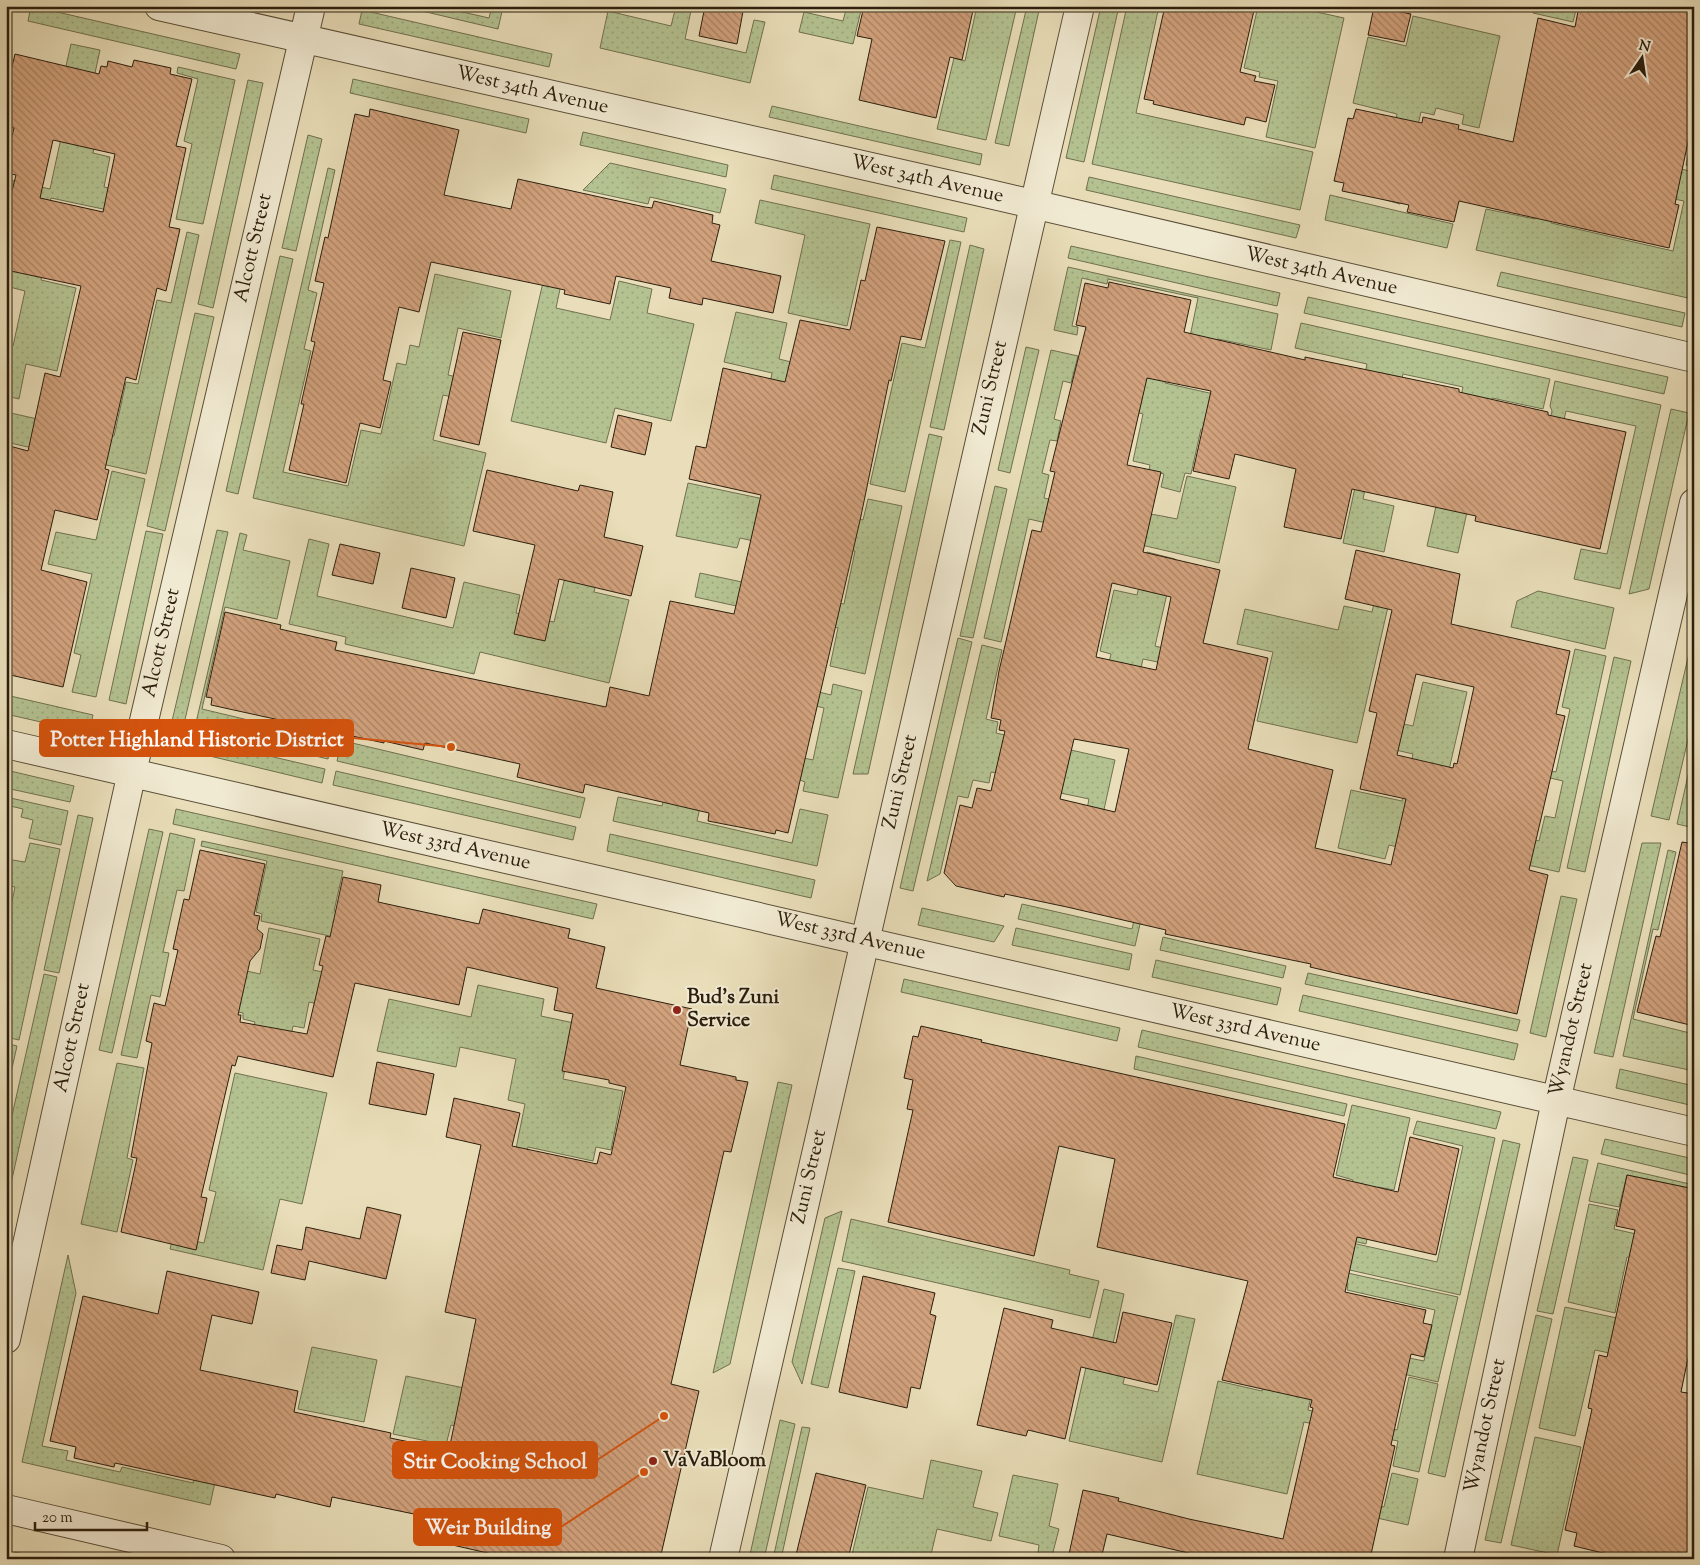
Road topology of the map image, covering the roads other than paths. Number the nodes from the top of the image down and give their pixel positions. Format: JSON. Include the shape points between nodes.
{"nodes":[{"id":1,"x":159,"y":6,"type":"edge"},
{"id":2,"x":311,"y":6,"type":"edge"},
{"id":3,"x":1080,"y":6,"type":"edge"},
{"id":4,"x":303,"y":38,"type":"junction"},
{"id":5,"x":1033,"y":205,"type":"junction"},
{"id":6,"x":1694,"y":358,"type":"edge"},
{"id":7,"x":1694,"y":503,"type":"edge"},
{"id":8,"x":6,"y":744,"type":"edge"},
{"id":9,"x":132,"y":772,"type":"junction"},
{"id":10,"x":864,"y":941,"type":"junction"},
{"id":11,"x":1556,"y":1102,"type":"junction"},
{"id":12,"x":1694,"y":1132,"type":"edge"},
{"id":13,"x":6,"y":1339,"type":"edge"},
{"id":14,"x":6,"y":1509,"type":"edge"},
{"id":15,"x":221,"y":1559,"type":"edge"},
{"id":16,"x":723,"y":1559,"type":"edge"},
{"id":17,"x":1458,"y":1559,"type":"edge"}],
"edges":[{"from":1,"to":4,"type":"street","name":"West 34th Avenue"},
{"from":2,"to":4,"type":"street","name":"Alcott Street"},
{"from":3,"to":5,"type":"street","name":"Zuni Street"},
{"from":4,"to":5,"type":"street","name":"West 34th Avenue"},
{"from":4,"to":9,"type":"street","name":"Alcott Street"},
{"from":5,"to":6,"type":"street","name":"West 34th Avenue"},
{"from":5,"to":10,"type":"street","name":"Zuni Street"},
{"from":7,"to":11,"type":"street","name":"Wyandot Street"},
{"from":8,"to":9,"type":"street","name":"West 33rd Avenue"},
{"from":9,"to":10,"type":"street","name":"West 33rd Avenue"},
{"from":9,"to":13,"type":"street","name":"Alcott Street"},
{"from":10,"to":11,"type":"street","name":"West 33rd Avenue"},
{"from":10,"to":16,"type":"street","name":"Zuni Street"},
{"from":11,"to":12,"type":"street","name":"West 33rd Avenue"},
{"from":11,"to":17,"type":"street","name":"Wyandot Street"},
{"from":14,"to":15,"type":"street"}]}
